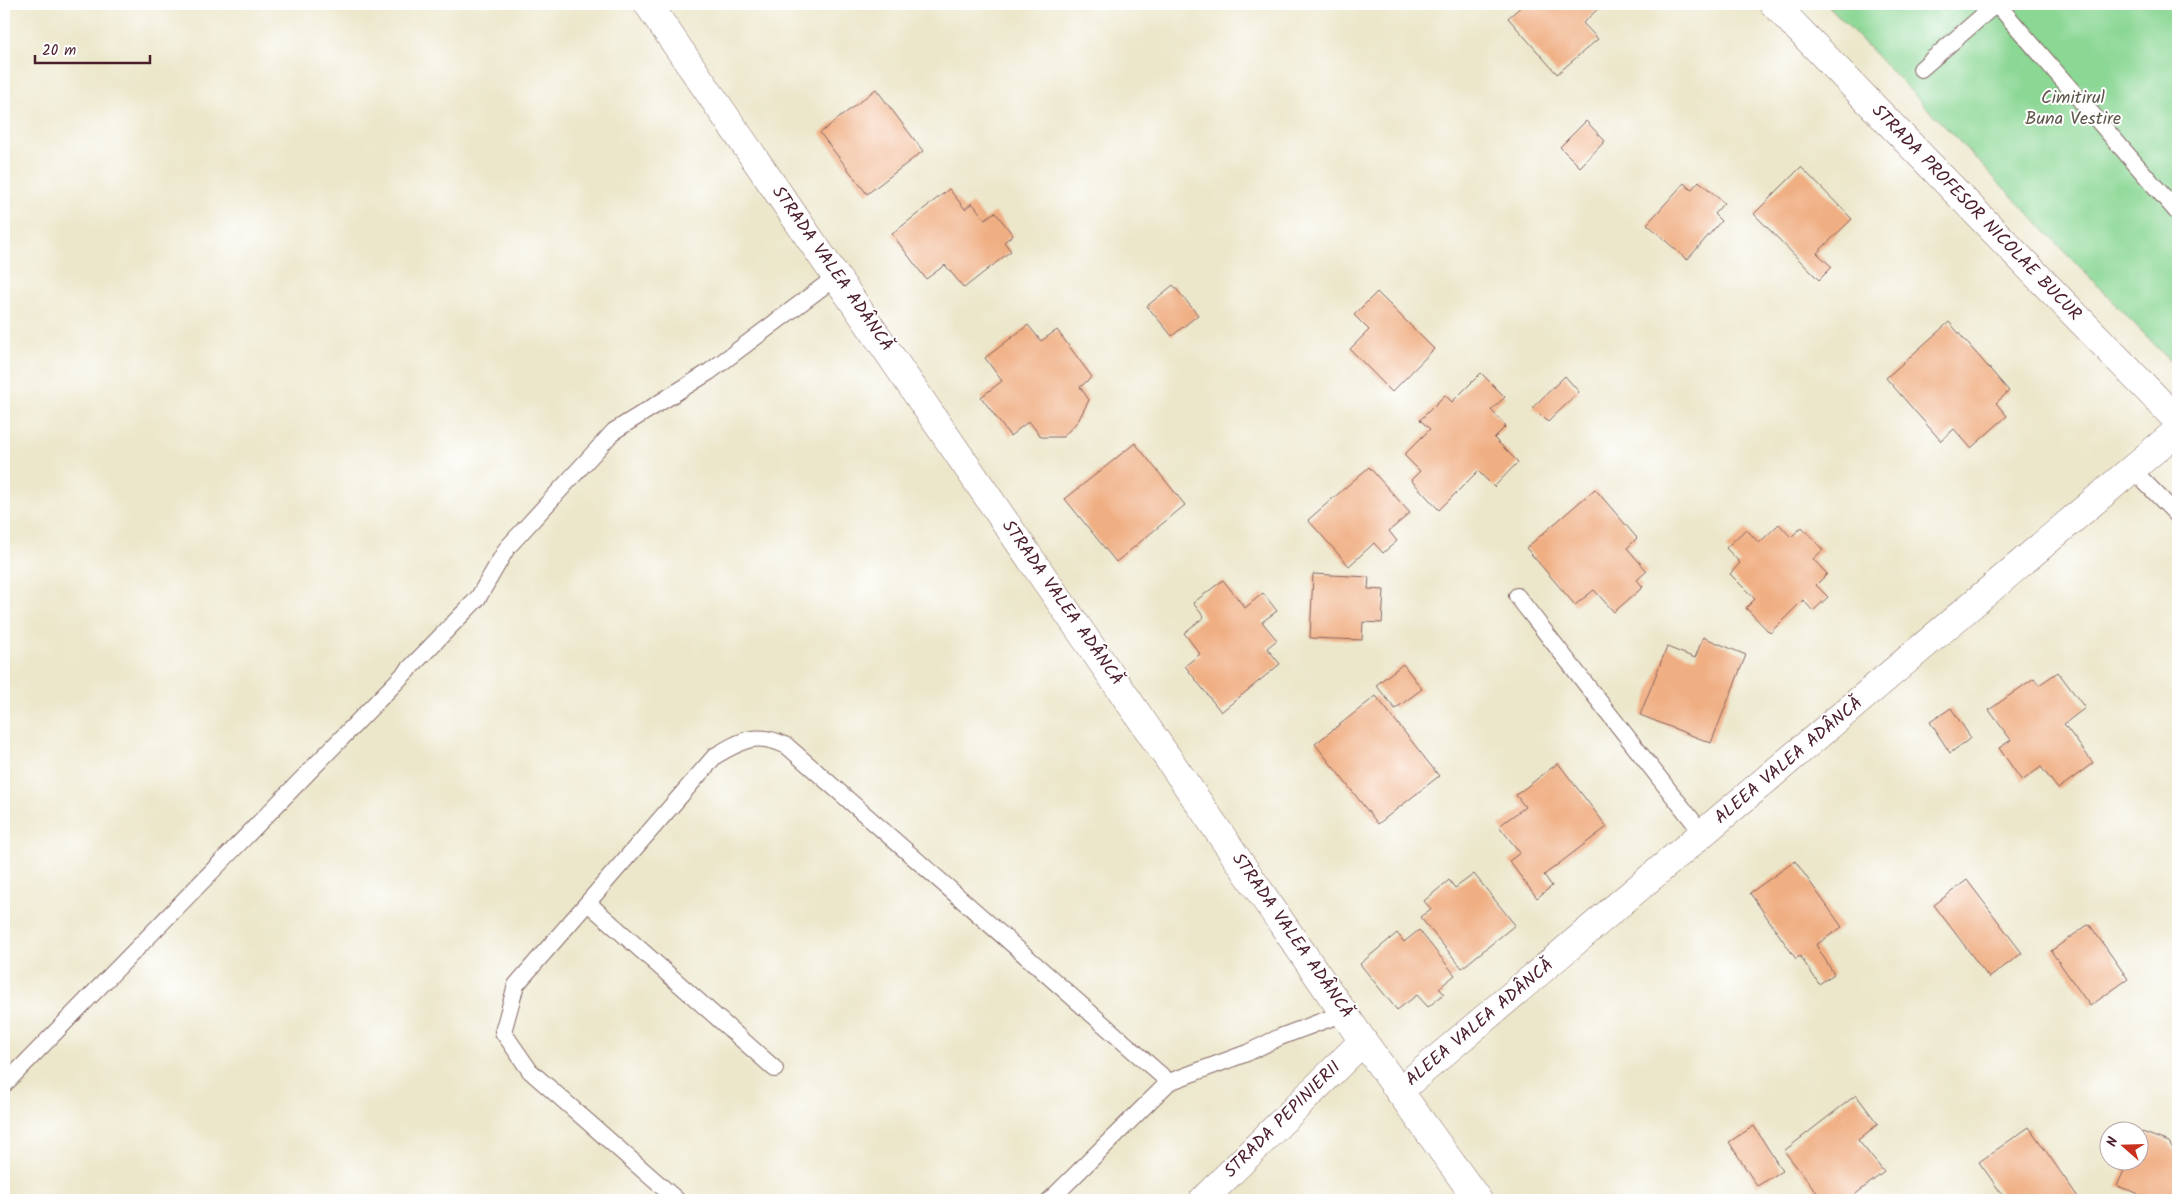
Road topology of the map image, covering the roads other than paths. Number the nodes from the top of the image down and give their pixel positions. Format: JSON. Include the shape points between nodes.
{"nodes":[{"id":1,"x":648,"y":4,"type":"edge"},
{"id":2,"x":1774,"y":4,"type":"edge"},
{"id":3,"x":1996,"y":4,"type":"edge"},
{"id":4,"x":1920,"y":69,"type":"dead end"},
{"id":5,"x":2178,"y":213,"type":"edge"},
{"id":6,"x":837,"y":276,"type":"junction"},
{"id":7,"x":2178,"y":421,"type":"edge"},
{"id":8,"x":2178,"y":430,"type":"edge"},
{"id":9,"x":2132,"y":469,"type":"junction"},
{"id":10,"x":2178,"y":516,"type":"edge"},
{"id":11,"x":1516,"y":596,"type":"dead end"},
{"id":12,"x":1703,"y":834,"type":"junction"},
{"id":13,"x":588,"y":903,"type":"junction"},
{"id":14,"x":1344,"y":1013,"type":"junction"},
{"id":15,"x":1363,"y":1041,"type":"junction"},
{"id":16,"x":775,"y":1069,"type":"dead end"},
{"id":17,"x":1169,"y":1082,"type":"junction"},
{"id":18,"x":4,"y":1085,"type":"edge"},
{"id":19,"x":1399,"y":1091,"type":"junction"},
{"id":20,"x":678,"y":1200,"type":"edge"},
{"id":21,"x":1050,"y":1200,"type":"edge"},
{"id":22,"x":1203,"y":1200,"type":"edge"},
{"id":23,"x":1478,"y":1200,"type":"edge"}],
"edges":[{"from":1,"to":6,"type":"street","name":"STRADA VALEA ADÂNCĂ"},
{"from":2,"to":7,"type":"street","name":"STRADA PROFESOR NICOLAE BUCUR"},
{"from":3,"to":4,"type":"lane"},
{"from":3,"to":5,"type":"lane"},
{"from":6,"to":14,"type":"street","name":"STRADA VALEA ADÂNCĂ"},
{"from":6,"to":18,"type":"lane","via":[[709,372],[614,431],[507,548],[478,598]]},
{"from":8,"to":9,"type":"street","name":"ALEEA VALEA ADÂNCĂ"},
{"from":9,"to":10,"type":"lane"},
{"from":9,"to":12,"type":"street","name":"ALEEA VALEA ADÂNCĂ"},
{"from":11,"to":12,"type":"lane"},
{"from":12,"to":19,"type":"street","name":"ALEEA VALEA ADÂNCĂ"},
{"from":13,"to":16,"type":"lane"},
{"from":13,"to":17,"type":"lane","via":[[715,756],[741,741],[770,737],[787,746]]},
{"from":13,"to":20,"type":"lane","via":[[516,985],[503,1032],[530,1071]]},
{"from":14,"to":15,"type":"street","name":"STRADA VALEA ADÂNCĂ"},
{"from":14,"to":17,"type":"lane"},
{"from":15,"to":19,"type":"street","name":"STRADA VALEA ADÂNCĂ"},
{"from":15,"to":22,"type":"street","name":"STRADA PEPINIERII"},
{"from":17,"to":21,"type":"lane"},
{"from":19,"to":23,"type":"street","name":"STRADA VALEA ADÂNCĂ"}]}
